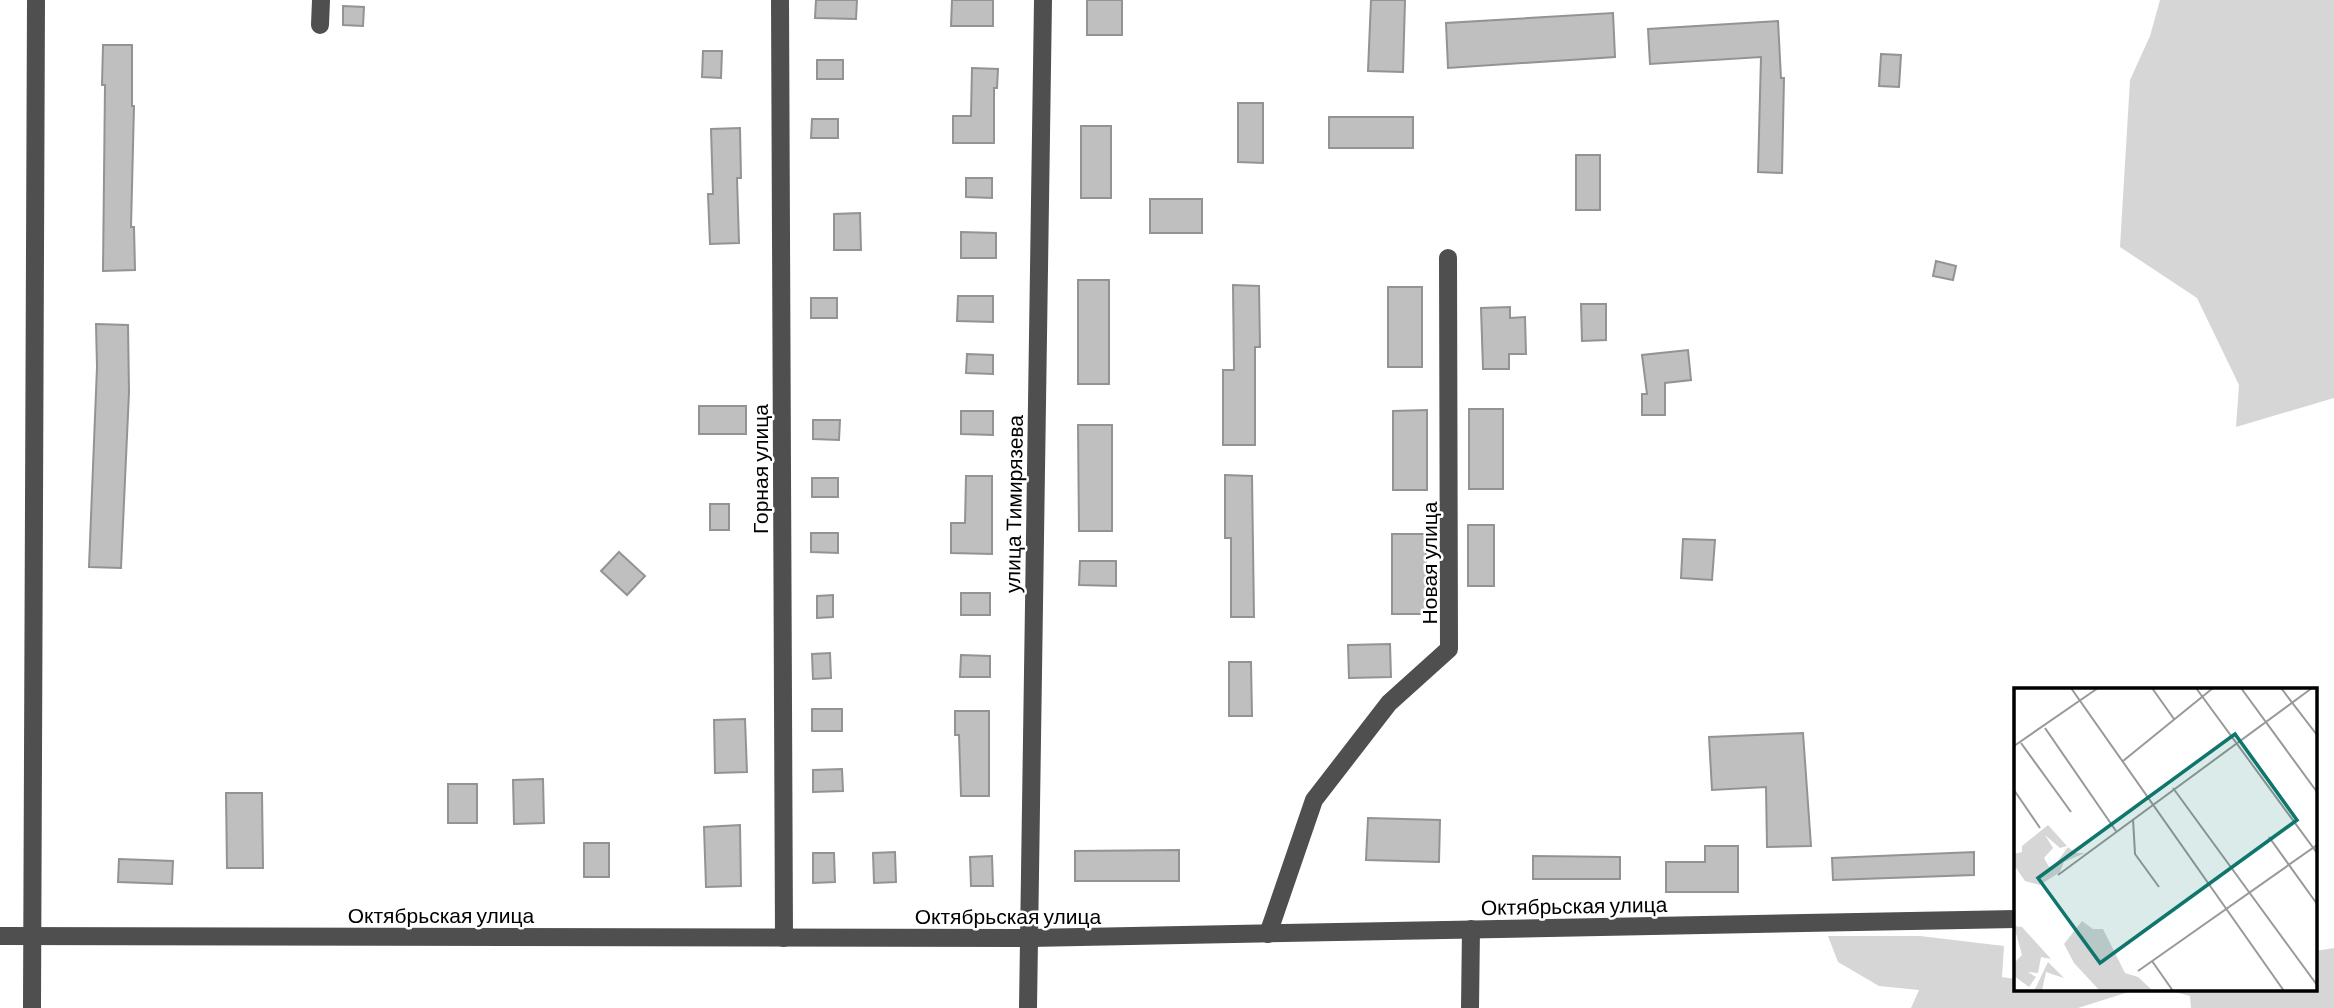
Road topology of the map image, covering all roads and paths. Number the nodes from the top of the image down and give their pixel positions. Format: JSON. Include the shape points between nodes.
{"nodes":[{"id":1,"x":36,"y":0,"type":"edge"},
{"id":2,"x":321,"y":0,"type":"edge"},
{"id":3,"x":780,"y":0,"type":"edge"},
{"id":4,"x":1043,"y":0,"type":"edge"},
{"id":5,"x":320,"y":25,"type":"dead end"},
{"id":6,"x":1448,"y":258,"type":"dead end"},
{"id":7,"x":2014,"y":919,"type":"edge"},
{"id":8,"x":1471,"y":929,"type":"junction"},
{"id":9,"x":1268,"y":933,"type":"junction"},
{"id":10,"x":0,"y":936,"type":"edge"},
{"id":11,"x":31,"y":936,"type":"junction"},
{"id":12,"x":784,"y":938,"type":"junction"},
{"id":13,"x":1029,"y":938,"type":"junction"},
{"id":14,"x":32,"y":1008,"type":"edge"},
{"id":15,"x":1028,"y":1008,"type":"edge"},
{"id":16,"x":1470,"y":1008,"type":"edge"}],
"edges":[{"from":1,"to":11,"type":"street"},
{"from":2,"to":5,"type":"street"},
{"from":3,"to":12,"type":"street","name":"Горная улица"},
{"from":4,"to":13,"type":"street","name":"улица Тимирязева"},
{"from":6,"to":9,"type":"street","name":"Новая улица","via":[[1450,649],[1389,703],[1314,800]]},
{"from":7,"to":8,"type":"street","name":"Октябрьская улица"},
{"from":8,"to":9,"type":"street","name":"Октябрьская улица"},
{"from":8,"to":16,"type":"street"},
{"from":9,"to":13,"type":"street","name":"Октябрьская улица"},
{"from":10,"to":11,"type":"street","name":"Октябрьская улица"},
{"from":11,"to":12,"type":"street","name":"Октябрьская улица"},
{"from":11,"to":14,"type":"street"},
{"from":12,"to":13,"type":"street","name":"Октябрьская улица"},
{"from":13,"to":15,"type":"street","name":"улица Тимирязева"}]}
